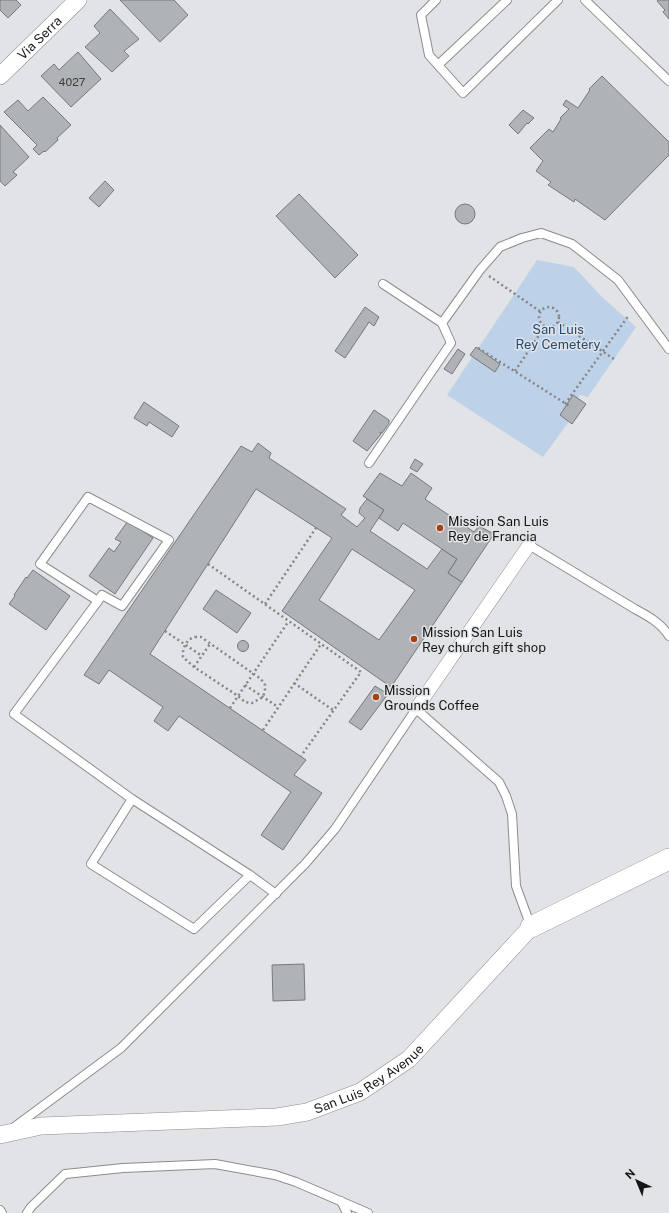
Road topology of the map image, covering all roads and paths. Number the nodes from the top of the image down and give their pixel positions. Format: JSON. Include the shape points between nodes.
{"nodes":[{"id":1,"x":78,"y":0,"type":"edge"},
{"id":2,"x":436,"y":0,"type":"edge"},
{"id":3,"x":507,"y":0,"type":"edge"},
{"id":4,"x":558,"y":0,"type":"edge"},
{"id":5,"x":585,"y":0,"type":"edge"},
{"id":6,"x":438,"y":65,"type":"junction"},
{"id":7,"x":0,"y":76,"type":"edge"},
{"id":8,"x":669,"y":81,"type":"edge"},
{"id":9,"x":480,"y":270,"type":"junction"},
{"id":10,"x":383,"y":284,"type":"dead end"},
{"id":11,"x":637,"y":307,"type":"junction"},
{"id":12,"x":541,"y":312,"type":"junction"},
{"id":13,"x":558,"y":322,"type":"junction"},
{"id":14,"x":442,"y":323,"type":"junction"},
{"id":15,"x":545,"y":326,"type":"junction"},
{"id":16,"x":478,"y":348,"type":"dead end"},
{"id":17,"x":669,"y":349,"type":"edge"},
{"id":18,"x":602,"y":351,"type":"junction"},
{"id":19,"x":614,"y":359,"type":"dead end"},
{"id":20,"x":515,"y":371,"type":"junction"},
{"id":21,"x":565,"y":404,"type":"junction"},
{"id":22,"x":571,"y":408,"type":"dead end"},
{"id":23,"x":368,"y":463,"type":"dead end"},
{"id":24,"x":316,"y":528,"type":"dead end"},
{"id":25,"x":529,"y":545,"type":"joint"},
{"id":26,"x":208,"y":564,"type":"dead end"},
{"id":27,"x":98,"y":601,"type":"junction"},
{"id":28,"x":265,"y":604,"type":"junction"},
{"id":29,"x":288,"y":622,"type":"junction"},
{"id":30,"x":165,"y":631,"type":"dead end"},
{"id":31,"x":669,"y":636,"type":"edge"},
{"id":32,"x":210,"y":644,"type":"junction"},
{"id":33,"x":321,"y":644,"type":"junction"},
{"id":34,"x":185,"y":645,"type":"junction"},
{"id":35,"x":202,"y":656,"type":"junction"},
{"id":36,"x":194,"y":667,"type":"junction"},
{"id":37,"x":253,"y":673,"type":"junction"},
{"id":38,"x":294,"y":683,"type":"junction"},
{"id":39,"x":245,"y":685,"type":"junction"},
{"id":40,"x":238,"y":696,"type":"junction"},
{"id":41,"x":263,"y":697,"type":"junction"},
{"id":42,"x":278,"y":707,"type":"junction"},
{"id":43,"x":230,"y":708,"type":"dead end"},
{"id":44,"x":416,"y":709,"type":"junction"},
{"id":45,"x":333,"y":710,"type":"junction"},
{"id":46,"x":262,"y":730,"type":"dead end"},
{"id":47,"x":300,"y":756,"type":"dead end"},
{"id":48,"x":132,"y":799,"type":"junction"},
{"id":49,"x":669,"y":859,"type":"edge"},
{"id":50,"x":250,"y":875,"type":"junction"},
{"id":51,"x":276,"y":894,"type":"junction"},
{"id":52,"x":531,"y":927,"type":"junction"},
{"id":53,"x":3,"y":1134,"type":"edge"},
{"id":54,"x":341,"y":1201,"type":"junction"},
{"id":55,"x":0,"y":1210,"type":"edge"},
{"id":56,"x":2,"y":1213,"type":"edge"},
{"id":57,"x":27,"y":1213,"type":"edge"},
{"id":58,"x":347,"y":1213,"type":"edge"},
{"id":59,"x":368,"y":1213,"type":"edge"}],
"edges":[{"from":1,"to":7,"type":"street","name":"Via Serra"},
{"from":2,"to":6,"type":"lane","via":[[420,15],[429,55]]},
{"from":3,"to":6,"type":"lane"},
{"from":4,"to":6,"type":"lane","via":[[463,93]]},
{"from":5,"to":8,"type":"lane"},
{"from":9,"to":11,"type":"lane","via":[[500,247],[541,233],[572,244],[618,280]]},
{"from":9,"to":12,"type":"path"},
{"from":9,"to":14,"type":"lane"},
{"from":10,"to":14,"type":"lane"},
{"from":11,"to":17,"type":"lane"},
{"from":11,"to":18,"type":"path","via":[[625,318]]},
{"from":12,"to":13,"type":"path","via":[[546,308],[554,309],[558,315]]},
{"from":12,"to":15,"type":"path","via":[[540,321]]},
{"from":13,"to":15,"type":"path","via":[[550,327]]},
{"from":13,"to":18,"type":"path"},
{"from":14,"to":23,"type":"lane","via":[[451,343]]},
{"from":15,"to":20,"type":"path"},
{"from":16,"to":20,"type":"path"},
{"from":18,"to":19,"type":"path"},
{"from":18,"to":21,"type":"path"},
{"from":20,"to":21,"type":"path"},
{"from":21,"to":22,"type":"path"},
{"from":24,"to":28,"type":"path"},
{"from":25,"to":31,"type":"lane","via":[[650,617]]},
{"from":25,"to":44,"type":"street"},
{"from":26,"to":28,"type":"path"},
{"from":27,"to":27,"type":"lane","via":[[40,564],[88,497],[169,540],[122,606],[102,595]]},
{"from":27,"to":48,"type":"lane","via":[[14,714]]},
{"from":28,"to":29,"type":"path"},
{"from":29,"to":33,"type":"path"},
{"from":29,"to":37,"type":"path"},
{"from":30,"to":34,"type":"path"},
{"from":32,"to":34,"type":"path","via":[[201,637],[195,637]]},
{"from":32,"to":35,"type":"path"},
{"from":32,"to":37,"type":"path"},
{"from":33,"to":38,"type":"path"},
{"from":33,"to":45,"type":"path","via":[[361,672]]},
{"from":34,"to":35,"type":"path"},
{"from":34,"to":36,"type":"path","via":[[183,657]]},
{"from":35,"to":36,"type":"path"},
{"from":36,"to":40,"type":"path"},
{"from":37,"to":39,"type":"path"},
{"from":37,"to":41,"type":"path","via":[[265,684]]},
{"from":38,"to":42,"type":"path"},
{"from":38,"to":45,"type":"path"},
{"from":39,"to":40,"type":"path"},
{"from":39,"to":41,"type":"path"},
{"from":40,"to":41,"type":"path","via":[[245,702],[252,703]]},
{"from":40,"to":43,"type":"path"},
{"from":41,"to":42,"type":"path"},
{"from":42,"to":46,"type":"path"},
{"from":44,"to":51,"type":"lane","via":[[335,829]]},
{"from":44,"to":52,"type":"lane","via":[[498,782],[506,796],[512,814],[516,886]]},
{"from":45,"to":47,"type":"path"},
{"from":48,"to":50,"type":"lane"},
{"from":48,"to":50,"type":"lane","via":[[92,864],[194,929]]},
{"from":49,"to":52,"type":"street","name":"San Luis Rey Avenue"},
{"from":50,"to":51,"type":"lane"},
{"from":51,"to":53,"type":"lane","via":[[121,1048]]},
{"from":52,"to":53,"type":"street","name":"San Luis Rey Avenue","via":[[409,1059],[360,1092],[306,1112],[277,1117],[41,1126]]},
{"from":54,"to":57,"type":"lane","via":[[275,1175],[215,1164],[123,1168],[65,1174]]},
{"from":54,"to":58,"type":"lane"},
{"from":54,"to":59,"type":"lane"},
{"from":55,"to":56,"type":"lane"}]}
